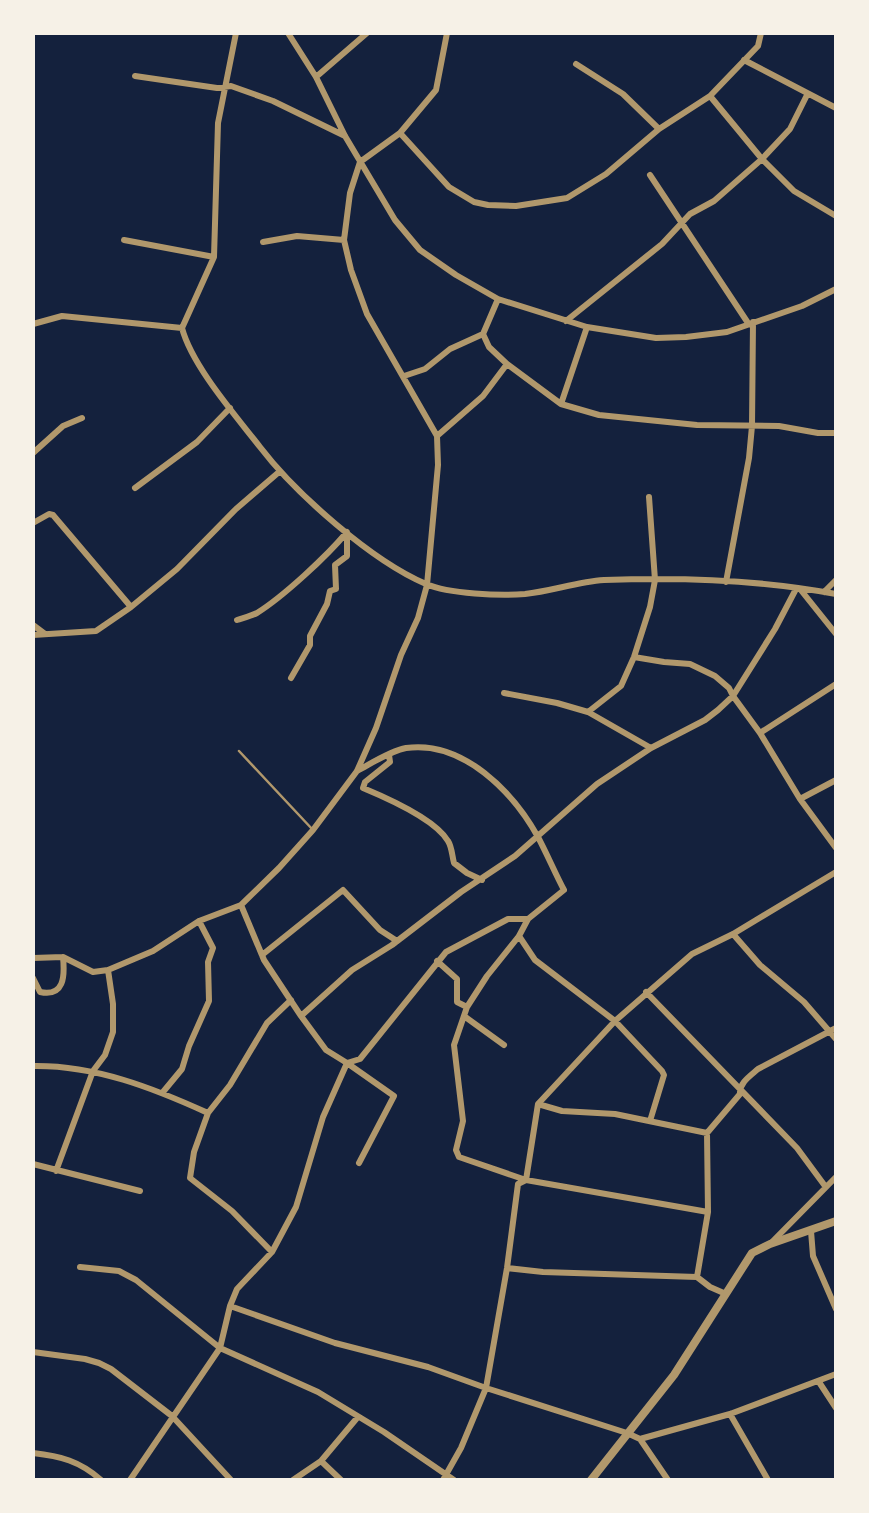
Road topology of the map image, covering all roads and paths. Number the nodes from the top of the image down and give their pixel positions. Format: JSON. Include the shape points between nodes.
{"nodes":[{"id":1,"x":236,"y":33,"type":"edge"},
{"id":2,"x":288,"y":33,"type":"edge"},
{"id":3,"x":367,"y":33,"type":"edge"},
{"id":4,"x":447,"y":33,"type":"edge"},
{"id":5,"x":761,"y":33,"type":"edge"},
{"id":6,"x":744,"y":60,"type":"junction"},
{"id":7,"x":576,"y":64,"type":"dead end"},
{"id":8,"x":135,"y":76,"type":"dead end"},
{"id":9,"x":316,"y":76,"type":"junction"},
{"id":10,"x":225,"y":87,"type":"junction"},
{"id":11,"x":807,"y":95,"type":"junction"},
{"id":12,"x":710,"y":96,"type":"junction"},
{"id":13,"x":836,"y":108,"type":"edge"},
{"id":14,"x":659,"y":129,"type":"junction"},
{"id":15,"x":400,"y":133,"type":"junction"},
{"id":16,"x":345,"y":136,"type":"junction"},
{"id":17,"x":762,"y":159,"type":"junction"},
{"id":18,"x":360,"y":162,"type":"junction"},
{"id":19,"x":650,"y":175,"type":"dead end"},
{"id":20,"x":836,"y":216,"type":"edge"},
{"id":21,"x":683,"y":221,"type":"junction"},
{"id":22,"x":124,"y":240,"type":"dead end"},
{"id":23,"x":344,"y":240,"type":"junction"},
{"id":24,"x":263,"y":242,"type":"dead end"},
{"id":25,"x":214,"y":257,"type":"junction"},
{"id":26,"x":836,"y":289,"type":"edge"},
{"id":27,"x":498,"y":299,"type":"junction"},
{"id":28,"x":566,"y":321,"type":"junction"},
{"id":29,"x":750,"y":323,"type":"junction"},
{"id":30,"x":33,"y":324,"type":"edge"},
{"id":31,"x":587,"y":327,"type":"junction"},
{"id":32,"x":182,"y":328,"type":"junction"},
{"id":33,"x":483,"y":334,"type":"junction"},
{"id":34,"x":507,"y":365,"type":"junction"},
{"id":35,"x":404,"y":376,"type":"junction"},
{"id":36,"x":561,"y":404,"type":"junction"},
{"id":37,"x":230,"y":408,"type":"junction"},
{"id":38,"x":82,"y":418,"type":"dead end"},
{"id":39,"x":752,"y":426,"type":"junction"},
{"id":40,"x":836,"y":433,"type":"edge"},
{"id":41,"x":438,"y":436,"type":"junction"},
{"id":42,"x":33,"y":453,"type":"edge"},
{"id":43,"x":279,"y":472,"type":"junction"},
{"id":44,"x":135,"y":488,"type":"dead end"},
{"id":45,"x":649,"y":497,"type":"dead end"},
{"id":46,"x":33,"y":523,"type":"edge"},
{"id":47,"x":347,"y":532,"type":"junction"},
{"id":48,"x":655,"y":580,"type":"junction"},
{"id":49,"x":836,"y":580,"type":"edge"},
{"id":50,"x":726,"y":582,"type":"junction"},
{"id":51,"x":427,"y":585,"type":"junction"},
{"id":52,"x":798,"y":589,"type":"junction"},
{"id":53,"x":824,"y":592,"type":"junction"},
{"id":54,"x":836,"y":594,"type":"edge"},
{"id":55,"x":131,"y":607,"type":"junction"},
{"id":56,"x":237,"y":621,"type":"dead end"},
{"id":57,"x":33,"y":625,"type":"edge"},
{"id":58,"x":45,"y":634,"type":"junction"},
{"id":59,"x":836,"y":634,"type":"edge"},
{"id":60,"x":33,"y":635,"type":"edge"},
{"id":61,"x":634,"y":657,"type":"junction"},
{"id":62,"x":291,"y":678,"type":"dead end"},
{"id":63,"x":836,"y":684,"type":"edge"},
{"id":64,"x":504,"y":693,"type":"dead end"},
{"id":65,"x":733,"y":696,"type":"junction"},
{"id":66,"x":588,"y":712,"type":"junction"},
{"id":67,"x":760,"y":733,"type":"junction"},
{"id":68,"x":651,"y":748,"type":"junction"},
{"id":69,"x":239,"y":751,"type":"dead end"},
{"id":70,"x":389,"y":755,"type":"junction"},
{"id":71,"x":357,"y":771,"type":"junction"},
{"id":72,"x":836,"y":780,"type":"edge"},
{"id":73,"x":800,"y":799,"type":"junction"},
{"id":74,"x":313,"y":830,"type":"junction"},
{"id":75,"x":538,"y":836,"type":"junction"},
{"id":76,"x":836,"y":848,"type":"edge"},
{"id":77,"x":836,"y":872,"type":"edge"},
{"id":78,"x":482,"y":880,"type":"junction"},
{"id":79,"x":241,"y":905,"type":"junction"},
{"id":80,"x":528,"y":919,"type":"junction"},
{"id":81,"x":199,"y":921,"type":"junction"},
{"id":82,"x":733,"y":934,"type":"junction"},
{"id":83,"x":519,"y":936,"type":"junction"},
{"id":84,"x":397,"y":942,"type":"junction"},
{"id":85,"x":262,"y":955,"type":"junction"},
{"id":86,"x":63,"y":957,"type":"junction"},
{"id":87,"x":33,"y":958,"type":"edge"},
{"id":88,"x":437,"y":961,"type":"junction"},
{"id":89,"x":108,"y":970,"type":"junction"},
{"id":90,"x":33,"y":978,"type":"edge"},
{"id":91,"x":646,"y":992,"type":"junction"},
{"id":92,"x":291,"y":1000,"type":"junction"},
{"id":93,"x":467,"y":1007,"type":"junction"},
{"id":94,"x":301,"y":1016,"type":"junction"},
{"id":95,"x":464,"y":1016,"type":"junction"},
{"id":96,"x":615,"y":1021,"type":"junction"},
{"id":97,"x":833,"y":1030,"type":"edge"},
{"id":98,"x":836,"y":1040,"type":"edge"},
{"id":99,"x":504,"y":1045,"type":"dead end"},
{"id":100,"x":347,"y":1063,"type":"junction"},
{"id":101,"x":33,"y":1066,"type":"edge"},
{"id":102,"x":93,"y":1071,"type":"junction"},
{"id":103,"x":739,"y":1089,"type":"junction"},
{"id":104,"x":163,"y":1092,"type":"junction"},
{"id":105,"x":538,"y":1104,"type":"junction"},
{"id":106,"x":208,"y":1113,"type":"junction"},
{"id":107,"x":650,"y":1121,"type":"junction"},
{"id":108,"x":707,"y":1133,"type":"junction"},
{"id":109,"x":359,"y":1163,"type":"dead end"},
{"id":110,"x":33,"y":1164,"type":"edge"},
{"id":111,"x":56,"y":1171,"type":"junction"},
{"id":112,"x":836,"y":1177,"type":"edge"},
{"id":113,"x":526,"y":1180,"type":"junction"},
{"id":114,"x":825,"y":1186,"type":"junction"},
{"id":115,"x":140,"y":1191,"type":"dead end"},
{"id":116,"x":708,"y":1212,"type":"junction"},
{"id":117,"x":836,"y":1221,"type":"edge"},
{"id":118,"x":811,"y":1231,"type":"junction"},
{"id":119,"x":771,"y":1244,"type":"junction"},
{"id":120,"x":272,"y":1252,"type":"junction"},
{"id":121,"x":79,"y":1267,"type":"dead end"},
{"id":122,"x":507,"y":1268,"type":"junction"},
{"id":123,"x":697,"y":1277,"type":"junction"},
{"id":124,"x":726,"y":1294,"type":"junction"},
{"id":125,"x":230,"y":1306,"type":"junction"},
{"id":126,"x":836,"y":1309,"type":"edge"},
{"id":127,"x":220,"y":1348,"type":"junction"},
{"id":128,"x":33,"y":1352,"type":"edge"},
{"id":129,"x":836,"y":1374,"type":"edge"},
{"id":130,"x":819,"y":1382,"type":"junction"},
{"id":131,"x":486,"y":1388,"type":"junction"},
{"id":132,"x":836,"y":1408,"type":"edge"},
{"id":133,"x":730,"y":1414,"type":"junction"},
{"id":134,"x":172,"y":1416,"type":"junction"},
{"id":135,"x":357,"y":1418,"type":"junction"},
{"id":136,"x":627,"y":1433,"type":"junction"},
{"id":137,"x":640,"y":1439,"type":"junction"},
{"id":138,"x":33,"y":1453,"type":"edge"},
{"id":139,"x":321,"y":1461,"type":"junction"},
{"id":140,"x":448,"y":1478,"type":"edge"},
{"id":141,"x":101,"y":1480,"type":"edge"},
{"id":142,"x":130,"y":1480,"type":"edge"},
{"id":143,"x":231,"y":1480,"type":"edge"},
{"id":144,"x":293,"y":1480,"type":"edge"},
{"id":145,"x":341,"y":1480,"type":"edge"},
{"id":146,"x":591,"y":1480,"type":"edge"},
{"id":147,"x":668,"y":1480,"type":"edge"},
{"id":148,"x":768,"y":1480,"type":"edge"}],
"edges":[{"from":1,"to":10,"type":"street"},
{"from":2,"to":9,"type":"street"},
{"from":3,"to":9,"type":"street"},
{"from":4,"to":15,"type":"street","via":[[436,90]]},
{"from":5,"to":6,"type":"street","via":[[758,46]]},
{"from":6,"to":11,"type":"street"},
{"from":6,"to":12,"type":"street"},
{"from":7,"to":14,"type":"street","via":[[623,94]]},
{"from":8,"to":10,"type":"street"},
{"from":9,"to":16,"type":"street"},
{"from":10,"to":16,"type":"street","via":[[272,101]]},
{"from":10,"to":25,"type":"street","via":[[218,123]]},
{"from":11,"to":13,"type":"street"},
{"from":11,"to":17,"type":"street","via":[[790,129]]},
{"from":12,"to":14,"type":"street"},
{"from":12,"to":17,"type":"street"},
{"from":14,"to":15,"type":"street","via":[[606,174],[567,198],[516,206],[488,205],[460,196]]},
{"from":15,"to":18,"type":"street"},
{"from":16,"to":18,"type":"street"},
{"from":17,"to":20,"type":"street","via":[[794,191]]},
{"from":17,"to":21,"type":"street"},
{"from":18,"to":23,"type":"street","via":[[350,193]]},
{"from":18,"to":27,"type":"street","via":[[420,250]]},
{"from":19,"to":21,"type":"street"},
{"from":21,"to":28,"type":"street","via":[[662,244]]},
{"from":21,"to":29,"type":"street"},
{"from":22,"to":25,"type":"street"},
{"from":23,"to":24,"type":"street","via":[[297,236]]},
{"from":23,"to":35,"type":"street","via":[[367,314]]},
{"from":25,"to":32,"type":"street"},
{"from":26,"to":29,"type":"street","via":[[803,306]]},
{"from":27,"to":28,"type":"street"},
{"from":27,"to":33,"type":"street"},
{"from":28,"to":31,"type":"street"},
{"from":29,"to":31,"type":"street","via":[[727,332],[656,338]]},
{"from":29,"to":39,"type":"street"},
{"from":30,"to":32,"type":"street","via":[[62,316]]},
{"from":31,"to":36,"type":"street"},
{"from":32,"to":37,"type":"street","via":[[185,341]]},
{"from":33,"to":34,"type":"street"},
{"from":33,"to":35,"type":"street","via":[[450,349],[425,369]]},
{"from":34,"to":36,"type":"street"},
{"from":34,"to":41,"type":"street","via":[[483,396]]},
{"from":35,"to":41,"type":"street"},
{"from":36,"to":39,"type":"street","via":[[642,421]]},
{"from":37,"to":43,"type":"street"},
{"from":37,"to":44,"type":"street","via":[[197,442]]},
{"from":38,"to":42,"type":"street","via":[[63,426]]},
{"from":39,"to":40,"type":"street"},
{"from":39,"to":50,"type":"street"},
{"from":41,"to":51,"type":"street"},
{"from":43,"to":47,"type":"street"},
{"from":43,"to":55,"type":"street"},
{"from":45,"to":48,"type":"street"},
{"from":46,"to":55,"type":"street","via":[[53,515]]},
{"from":47,"to":51,"type":"street"},
{"from":47,"to":56,"type":"street","via":[[287,589],[256,614]]},
{"from":47,"to":62,"type":"street","via":[[346,556],[335,565],[335,589],[330,591],[310,645]]},
{"from":48,"to":50,"type":"street"},
{"from":48,"to":51,"type":"street","via":[[601,580],[525,594],[468,593]]},
{"from":48,"to":61,"type":"street"},
{"from":49,"to":53,"type":"street"},
{"from":50,"to":52,"type":"street"},
{"from":51,"to":71,"type":"street"},
{"from":52,"to":53,"type":"street"},
{"from":52,"to":59,"type":"street"},
{"from":52,"to":65,"type":"street"},
{"from":53,"to":54,"type":"street"},
{"from":55,"to":58,"type":"street","via":[[96,631]]},
{"from":57,"to":58,"type":"street"},
{"from":58,"to":60,"type":"street"},
{"from":61,"to":65,"type":"street","via":[[690,664],[722,682]]},
{"from":61,"to":66,"type":"street","via":[[621,686]]},
{"from":63,"to":67,"type":"street"},
{"from":64,"to":66,"type":"street"},
{"from":65,"to":67,"type":"street"},
{"from":65,"to":68,"type":"street","via":[[705,720]]},
{"from":66,"to":68,"type":"street"},
{"from":67,"to":73,"type":"street"},
{"from":68,"to":75,"type":"street","via":[[597,784]]},
{"from":69,"to":74,"type":"lane"},
{"from":70,"to":71,"type":"street"},
{"from":70,"to":75,"type":"street","via":[[418,748],[459,757],[496,783]]},
{"from":70,"to":78,"type":"street","via":[[390,762],[363,788],[439,829],[450,843],[454,863]]},
{"from":71,"to":74,"type":"street"},
{"from":72,"to":73,"type":"street"},
{"from":73,"to":76,"type":"street"},
{"from":74,"to":79,"type":"street"},
{"from":75,"to":78,"type":"street"},
{"from":75,"to":80,"type":"street","via":[[564,890]]},
{"from":77,"to":82,"type":"street"},
{"from":78,"to":84,"type":"street"},
{"from":79,"to":81,"type":"street"},
{"from":79,"to":85,"type":"street"},
{"from":80,"to":83,"type":"street"},
{"from":80,"to":88,"type":"street","via":[[508,919],[458,943]]},
{"from":81,"to":89,"type":"street","via":[[153,951]]},
{"from":81,"to":104,"type":"street","via":[[213,948],[208,962],[209,1001],[182,1069]]},
{"from":82,"to":91,"type":"street","via":[[692,954]]},
{"from":82,"to":97,"type":"street","via":[[760,965]]},
{"from":83,"to":93,"type":"street"},
{"from":83,"to":96,"type":"street","via":[[535,960]]},
{"from":84,"to":85,"type":"street","via":[[343,890]]},
{"from":84,"to":94,"type":"street","via":[[352,970]]},
{"from":85,"to":92,"type":"street"},
{"from":86,"to":87,"type":"street"},
{"from":86,"to":89,"type":"street","via":[[93,972]]},
{"from":86,"to":90,"type":"street","via":[[61,989],[40,992]]},
{"from":88,"to":93,"type":"street","via":[[457,979],[457,1002]]},
{"from":88,"to":100,"type":"street","via":[[360,1059]]},
{"from":89,"to":102,"type":"street","via":[[113,1031],[105,1055]]},
{"from":91,"to":96,"type":"street"},
{"from":91,"to":103,"type":"street"},
{"from":92,"to":94,"type":"street"},
{"from":92,"to":106,"type":"street","via":[[267,1023]]},
{"from":93,"to":95,"type":"street"},
{"from":94,"to":100,"type":"street","via":[[326,1050]]},
{"from":95,"to":99,"type":"street"},
{"from":95,"to":113,"type":"street","via":[[454,1045],[463,1121],[456,1150],[459,1157]]},
{"from":96,"to":105,"type":"street"},
{"from":96,"to":107,"type":"street","via":[[664,1075]]},
{"from":97,"to":98,"type":"street"},
{"from":97,"to":103,"type":"street","via":[[758,1069]]},
{"from":100,"to":109,"type":"street","via":[[394,1096]]},
{"from":100,"to":120,"type":"street","via":[[318,1130],[296,1207]]},
{"from":101,"to":102,"type":"street"},
{"from":102,"to":104,"type":"street"},
{"from":102,"to":111,"type":"street"},
{"from":103,"to":108,"type":"street","via":[[740,1094]]},
{"from":103,"to":114,"type":"street","via":[[797,1148]]},
{"from":104,"to":106,"type":"street"},
{"from":105,"to":107,"type":"street"},
{"from":105,"to":113,"type":"street"},
{"from":106,"to":120,"type":"street","via":[[190,1178],[232,1211]]},
{"from":107,"to":108,"type":"street"},
{"from":108,"to":116,"type":"street"},
{"from":110,"to":111,"type":"street"},
{"from":111,"to":115,"type":"street"},
{"from":112,"to":114,"type":"street"},
{"from":113,"to":116,"type":"street"},
{"from":113,"to":122,"type":"street","via":[[518,1184]]},
{"from":114,"to":119,"type":"street"},
{"from":116,"to":123,"type":"street"},
{"from":117,"to":118,"type":"street"},
{"from":118,"to":119,"type":"street"},
{"from":118,"to":126,"type":"street","via":[[813,1256]]},
{"from":119,"to":124,"type":"street","via":[[752,1253]]},
{"from":120,"to":125,"type":"street","via":[[237,1289]]},
{"from":121,"to":127,"type":"street","via":[[119,1271],[136,1280]]},
{"from":122,"to":123,"type":"street"},
{"from":122,"to":131,"type":"street"},
{"from":123,"to":124,"type":"street"},
{"from":124,"to":136,"type":"street","via":[[674,1375]]},
{"from":125,"to":127,"type":"street"},
{"from":125,"to":131,"type":"street"},
{"from":127,"to":134,"type":"street"},
{"from":127,"to":135,"type":"street","via":[[318,1392]]},
{"from":128,"to":134,"type":"street","via":[[99,1363]]},
{"from":129,"to":130,"type":"street"},
{"from":130,"to":132,"type":"street"},
{"from":130,"to":133,"type":"street"},
{"from":131,"to":136,"type":"street"},
{"from":131,"to":140,"type":"street"},
{"from":133,"to":137,"type":"street"},
{"from":133,"to":148,"type":"street"},
{"from":134,"to":142,"type":"street"},
{"from":134,"to":143,"type":"street"},
{"from":135,"to":139,"type":"street"},
{"from":135,"to":140,"type":"street"},
{"from":136,"to":137,"type":"street"},
{"from":136,"to":146,"type":"street"},
{"from":137,"to":147,"type":"street"},
{"from":138,"to":141,"type":"street","via":[[74,1461]]},
{"from":139,"to":144,"type":"street"},
{"from":139,"to":145,"type":"street"}]}
